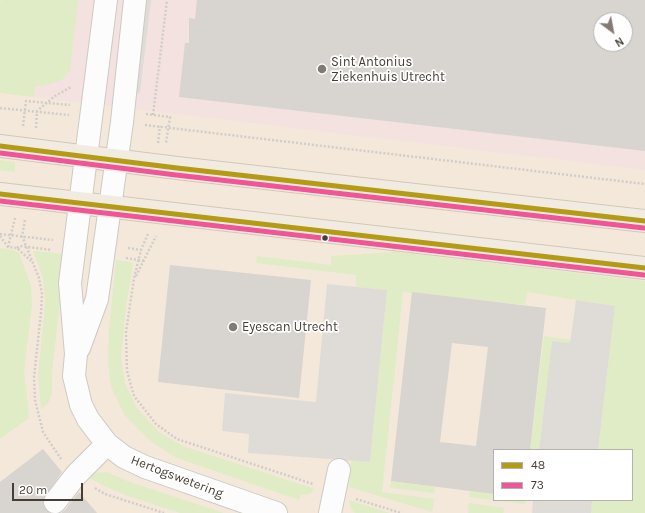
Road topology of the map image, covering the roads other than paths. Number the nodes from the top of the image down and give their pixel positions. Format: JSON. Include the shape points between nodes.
{"nodes":[{"id":1,"x":106,"y":0,"type":"edge"},
{"id":2,"x":135,"y":0,"type":"edge"},
{"id":3,"x":0,"y":146,"type":"edge"},
{"id":4,"x":87,"y":156,"type":"junction"},
{"id":5,"x":116,"y":160,"type":"junction"},
{"id":6,"x":0,"y":194,"type":"edge"},
{"id":7,"x":81,"y":203,"type":"junction"},
{"id":8,"x":109,"y":206,"type":"junction"},
{"id":9,"x":645,"y":221,"type":"edge"},
{"id":10,"x":645,"y":268,"type":"edge"},
{"id":11,"x":76,"y":354,"type":"junction"},
{"id":12,"x":107,"y":444,"type":"junction"},
{"id":13,"x":339,"y":470,"type":"dead end"},
{"id":14,"x":55,"y":502,"type":"dead end"},
{"id":15,"x":276,"y":513,"type":"edge"},
{"id":16,"x":330,"y":513,"type":"edge"}],
"edges":[{"from":1,"to":4,"type":"street","name":"Hertogswetering"},
{"from":2,"to":5,"type":"street","name":"Hertogswetering"},
{"from":3,"to":4,"type":"main road"},
{"from":4,"to":5,"type":"main road"},
{"from":4,"to":7,"type":"street","name":"Hertogswetering"},
{"from":5,"to":8,"type":"street","name":"Hertogswetering"},
{"from":5,"to":9,"type":"main road"},
{"from":6,"to":7,"type":"main road"},
{"from":7,"to":8,"type":"main road"},
{"from":7,"to":11,"type":"street","name":"Hertogswetering","via":[[70,283]]},
{"from":8,"to":10,"type":"main road"},
{"from":8,"to":11,"type":"street","name":"Hertogswetering","via":[[97,299]]},
{"from":11,"to":12,"type":"street","name":"Hertogswetering","via":[[74,376],[81,405]]},
{"from":12,"to":14,"type":"street","via":[[76,475]]},
{"from":12,"to":15,"type":"street","name":"Hertogswetering","via":[[124,457],[145,467]]},
{"from":13,"to":16,"type":"street"}]}
